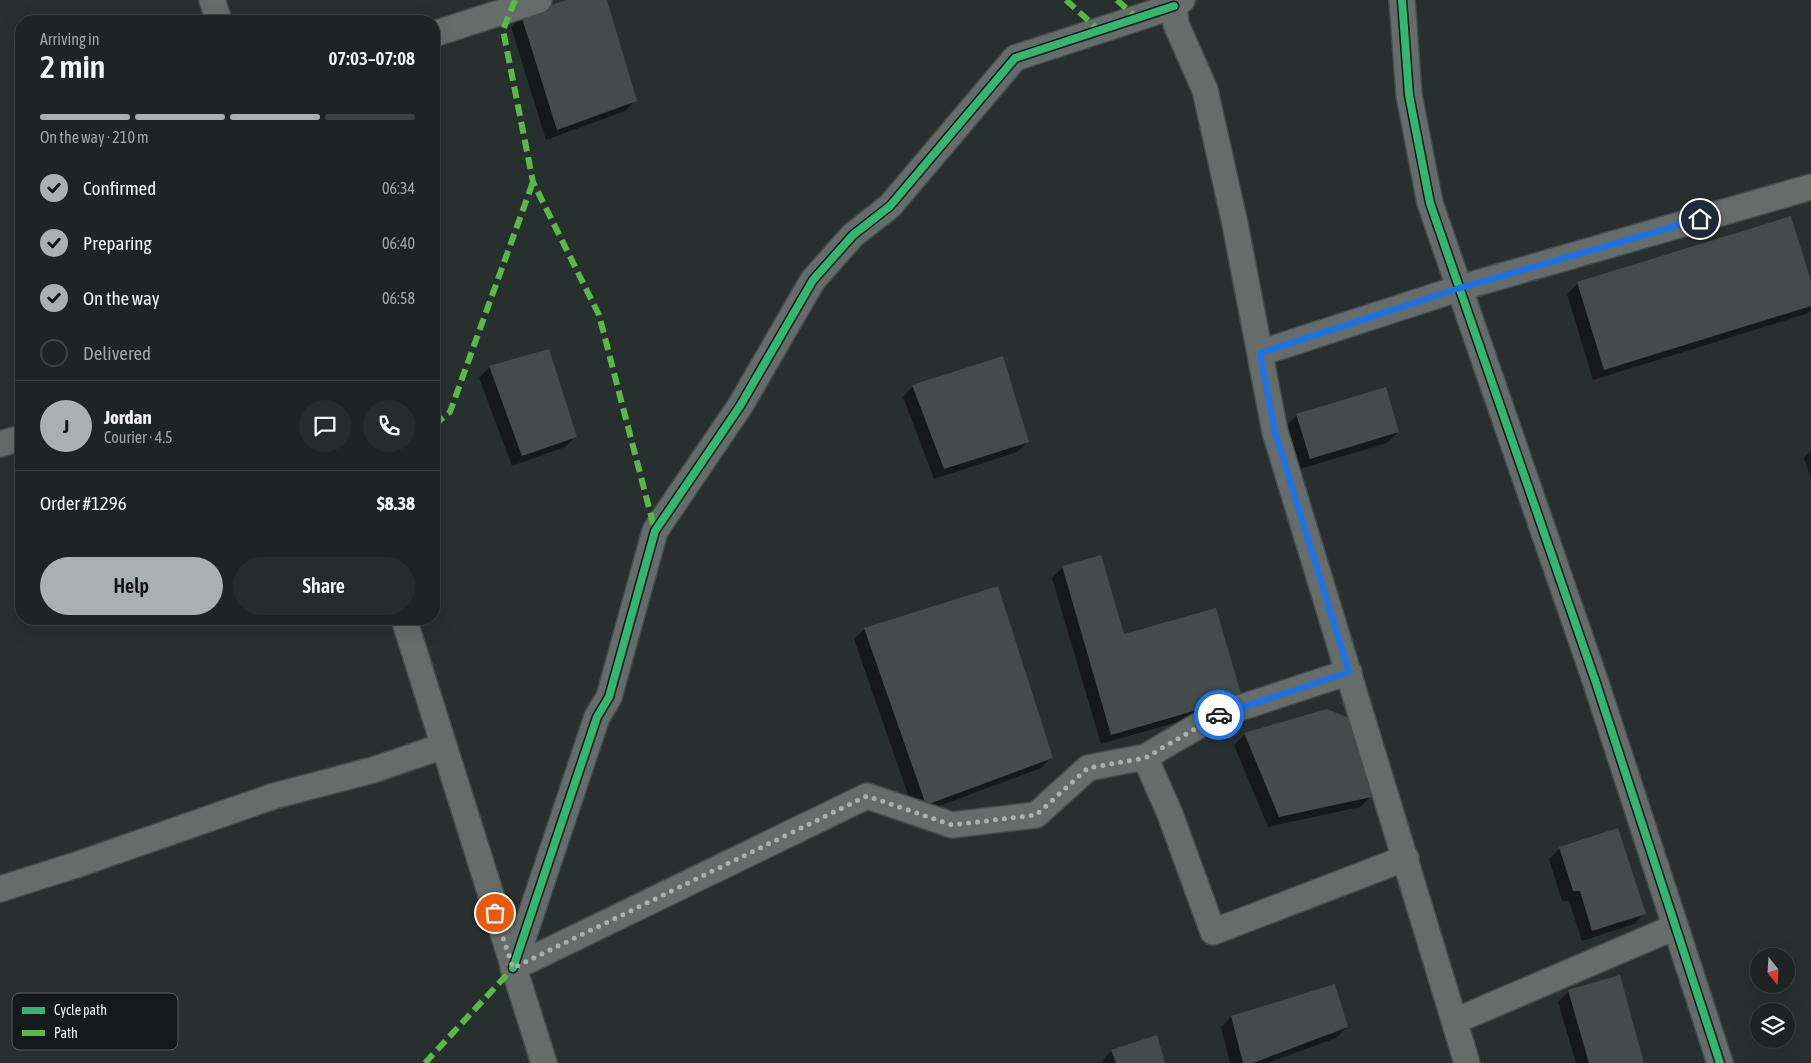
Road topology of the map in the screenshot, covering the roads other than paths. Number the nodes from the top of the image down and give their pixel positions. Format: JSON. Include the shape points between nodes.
{"nodes":[{"id":1,"x":212,"y":0,"type":"edge"},
{"id":2,"x":539,"y":0,"type":"edge"},
{"id":3,"x":1402,"y":0,"type":"edge"},
{"id":4,"x":1178,"y":3,"type":"edge"},
{"id":5,"x":217,"y":15,"type":"edge"},
{"id":6,"x":440,"y":32,"type":"edge"},
{"id":7,"x":1811,"y":187,"type":"edge"},
{"id":8,"x":1460,"y":288,"type":"junction"},
{"id":9,"x":1260,"y":353,"type":"junction"},
{"id":10,"x":15,"y":440,"type":"edge"},
{"id":11,"x":0,"y":444,"type":"edge"},
{"id":12,"x":406,"y":625,"type":"edge"},
{"id":13,"x":1349,"y":672,"type":"junction"},
{"id":14,"x":444,"y":746,"type":"junction"},
{"id":15,"x":1145,"y":758,"type":"junction"},
{"id":16,"x":1406,"y":858,"type":"junction"},
{"id":17,"x":0,"y":889,"type":"edge"},
{"id":18,"x":1675,"y":927,"type":"junction"},
{"id":19,"x":513,"y":968,"type":"junction"},
{"id":20,"x":1455,"y":1021,"type":"junction"},
{"id":21,"x":544,"y":1063,"type":"edge"},
{"id":22,"x":1467,"y":1063,"type":"edge"},
{"id":23,"x":1720,"y":1063,"type":"edge"}],
"edges":[{"from":1,"to":5,"type":"street"},
{"from":2,"to":6,"type":"street"},
{"from":3,"to":8,"type":"street","via":[[1409,95],[1429,194]]},
{"from":4,"to":9,"type":"street","via":[[1176,24],[1205,90]]},
{"from":4,"to":19,"type":"street","via":[[1015,58],[890,206],[853,235],[813,280],[740,406],[655,531],[609,697],[596,717]]},
{"from":7,"to":8,"type":"street"},
{"from":8,"to":9,"type":"street"},
{"from":8,"to":18,"type":"street","via":[[1596,683]]},
{"from":9,"to":13,"type":"street","via":[[1275,432]]},
{"from":10,"to":11,"type":"street"},
{"from":12,"to":14,"type":"street"},
{"from":13,"to":15,"type":"street","via":[[1215,716]]},
{"from":13,"to":16,"type":"street"},
{"from":14,"to":17,"type":"street","via":[[373,770],[274,796]]},
{"from":14,"to":19,"type":"street"},
{"from":15,"to":16,"type":"street","via":[[1170,814],[1213,932]]},
{"from":15,"to":19,"type":"street","via":[[1088,768],[1036,815],[952,825],[867,796]]},
{"from":16,"to":20,"type":"street"},
{"from":18,"to":20,"type":"street"},
{"from":18,"to":23,"type":"street"},
{"from":19,"to":21,"type":"street"},
{"from":20,"to":22,"type":"street"}]}
